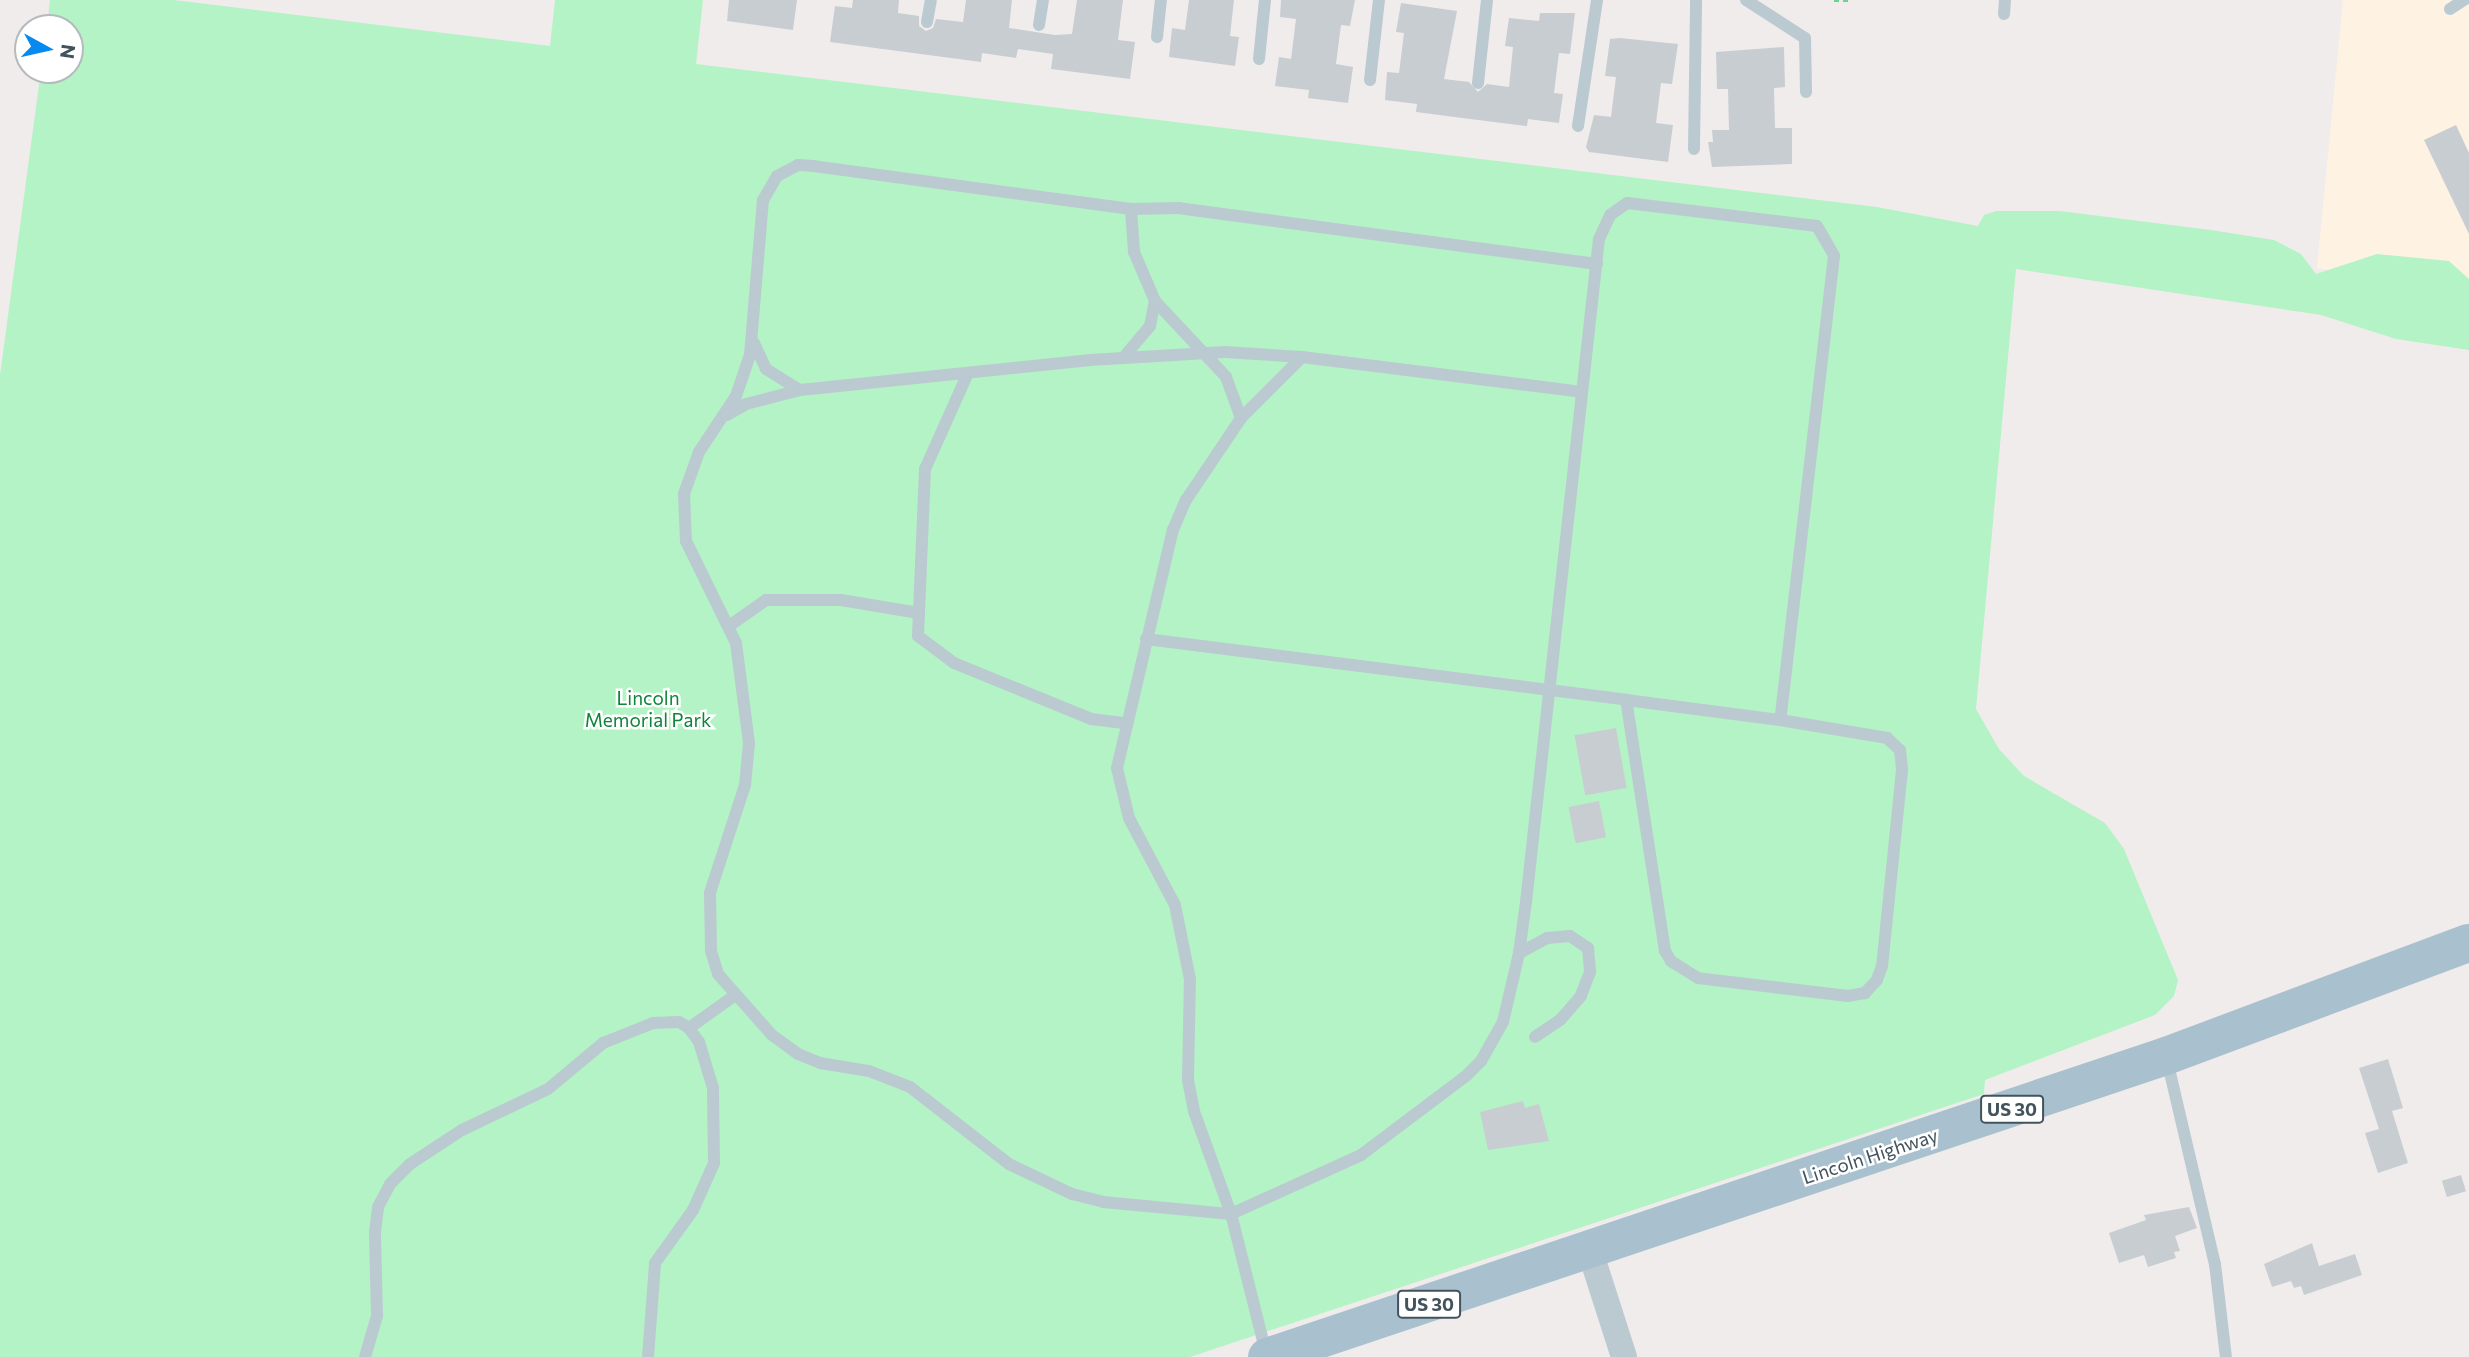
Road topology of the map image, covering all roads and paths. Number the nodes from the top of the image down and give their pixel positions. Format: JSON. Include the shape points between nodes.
{"nodes":[{"id":1,"x":931,"y":0,"type":"edge"},
{"id":2,"x":1043,"y":0,"type":"edge"},
{"id":3,"x":1161,"y":0,"type":"edge"},
{"id":4,"x":1265,"y":0,"type":"edge"},
{"id":5,"x":1379,"y":0,"type":"edge"},
{"id":6,"x":1487,"y":0,"type":"edge"},
{"id":7,"x":1597,"y":0,"type":"edge"},
{"id":8,"x":1696,"y":0,"type":"edge"},
{"id":9,"x":1746,"y":0,"type":"edge"},
{"id":10,"x":1834,"y":0,"type":"edge"},
{"id":11,"x":1848,"y":0,"type":"edge"},
{"id":12,"x":2005,"y":0,"type":"edge"},
{"id":13,"x":2464,"y":0,"type":"edge"},
{"id":14,"x":2450,"y":9,"type":"dead end"},
{"id":15,"x":2004,"y":14,"type":"dead end"},
{"id":16,"x":927,"y":22,"type":"dead end"},
{"id":17,"x":1039,"y":25,"type":"dead end"},
{"id":18,"x":1157,"y":37,"type":"dead end"},
{"id":19,"x":1259,"y":59,"type":"dead end"},
{"id":20,"x":1370,"y":80,"type":"dead end"},
{"id":21,"x":1478,"y":83,"type":"dead end"},
{"id":22,"x":1807,"y":92,"type":"dead end"},
{"id":23,"x":1578,"y":126,"type":"dead end"},
{"id":24,"x":1694,"y":149,"type":"dead end"},
{"id":25,"x":1130,"y":209,"type":"junction"},
{"id":26,"x":1597,"y":264,"type":"junction"},
{"id":27,"x":1155,"y":301,"type":"junction"},
{"id":28,"x":752,"y":340,"type":"junction"},
{"id":29,"x":1200,"y":354,"type":"junction"},
{"id":30,"x":1302,"y":357,"type":"junction"},
{"id":31,"x":1124,"y":358,"type":"junction"},
{"id":32,"x":968,"y":373,"type":"junction"},
{"id":33,"x":800,"y":390,"type":"junction"},
{"id":34,"x":1582,"y":392,"type":"junction"},
{"id":35,"x":724,"y":417,"type":"junction"},
{"id":36,"x":1241,"y":418,"type":"junction"},
{"id":37,"x":919,"y":614,"type":"junction"},
{"id":38,"x":729,"y":626,"type":"junction"},
{"id":39,"x":1146,"y":639,"type":"junction"},
{"id":40,"x":1549,"y":691,"type":"junction"},
{"id":41,"x":1626,"y":700,"type":"junction"},
{"id":42,"x":1780,"y":720,"type":"junction"},
{"id":43,"x":1126,"y":723,"type":"junction"},
{"id":44,"x":2469,"y":943,"type":"edge"},
{"id":45,"x":1519,"y":953,"type":"junction"},
{"id":46,"x":734,"y":996,"type":"junction"},
{"id":47,"x":689,"y":1028,"type":"junction"},
{"id":48,"x":1535,"y":1037,"type":"dead end"},
{"id":49,"x":2166,"y":1056,"type":"junction"},
{"id":50,"x":1231,"y":1214,"type":"junction"},
{"id":51,"x":1590,"y":1251,"type":"junction"},
{"id":52,"x":365,"y":1357,"type":"edge"},
{"id":53,"x":648,"y":1357,"type":"edge"},
{"id":54,"x":1267,"y":1357,"type":"edge"},
{"id":55,"x":1624,"y":1357,"type":"edge"},
{"id":56,"x":2226,"y":1357,"type":"edge"}],
"edges":[{"from":1,"to":16,"type":"lane"},
{"from":2,"to":17,"type":"lane"},
{"from":3,"to":18,"type":"lane"},
{"from":4,"to":19,"type":"lane"},
{"from":5,"to":20,"type":"lane"},
{"from":6,"to":21,"type":"lane"},
{"from":7,"to":23,"type":"lane"},
{"from":8,"to":24,"type":"lane"},
{"from":9,"to":22,"type":"lane","via":[[1805,38]]},
{"from":10,"to":11,"type":"path"},
{"from":12,"to":15,"type":"lane"},
{"from":13,"to":14,"type":"lane"},
{"from":25,"to":26,"type":"lane","via":[[1180,208]]},
{"from":25,"to":27,"type":"lane","via":[[1139,269]]},
{"from":25,"to":28,"type":"lane","via":[[814,166],[787,169],[769,186],[763,200]]},
{"from":26,"to":34,"type":"lane"},
{"from":26,"to":42,"type":"lane","via":[[1603,226],[1610,215],[1618,207],[1638,201],[1805,223],[1825,233],[1834,256],[1834,272]]},
{"from":27,"to":29,"type":"lane"},
{"from":27,"to":31,"type":"lane","via":[[1150,326]]},
{"from":28,"to":33,"type":"lane","via":[[766,369]]},
{"from":28,"to":35,"type":"lane","via":[[745,374]]},
{"from":29,"to":30,"type":"lane"},
{"from":29,"to":31,"type":"lane"},
{"from":29,"to":36,"type":"lane","via":[[1226,377]]},
{"from":30,"to":34,"type":"lane"},
{"from":30,"to":36,"type":"lane"},
{"from":31,"to":32,"type":"lane"},
{"from":32,"to":33,"type":"lane"},
{"from":32,"to":37,"type":"lane","via":[[925,469]]},
{"from":33,"to":35,"type":"lane","via":[[746,404]]},
{"from":34,"to":40,"type":"lane"},
{"from":35,"to":38,"type":"lane","via":[[689,471],[682,519],[695,564]]},
{"from":36,"to":39,"type":"lane","via":[[1186,500],[1173,530]]},
{"from":37,"to":38,"type":"lane","via":[[841,600],[766,600]]},
{"from":37,"to":43,"type":"lane","via":[[918,636],[954,663],[1091,719]]},
{"from":38,"to":46,"type":"lane","via":[[740,666],[749,766],[718,862],[708,922],[718,974]]},
{"from":39,"to":40,"type":"lane"},
{"from":39,"to":43,"type":"lane"},
{"from":40,"to":41,"type":"lane"},
{"from":40,"to":45,"type":"lane"},
{"from":41,"to":42,"type":"lane"},
{"from":41,"to":42,"type":"lane","via":[[1665,951],[1671,961],[1698,978],[1848,996],[1865,993],[1882,966],[1903,760],[1895,742],[1875,733]]},
{"from":43,"to":50,"type":"lane","via":[[1117,768],[1121,791],[1129,818],[1175,905],[1190,979],[1188,1079],[1194,1111]]},
{"from":44,"to":49,"type":"main road","name":"Lincoln Highway","number":"US 30"},
{"from":45,"to":48,"type":"lane","via":[[1547,938],[1570,936],[1588,948],[1590,972],[1581,996],[1560,1020]]},
{"from":45,"to":50,"type":"lane","via":[[1503,1022],[1467,1076],[1361,1155]]},
{"from":46,"to":47,"type":"lane"},
{"from":46,"to":50,"type":"lane","via":[[798,1054],[820,1063],[869,1071],[910,1087],[980,1144],[1044,1183],[1103,1202]]},
{"from":47,"to":52,"type":"lane","via":[[679,1023],[653,1023],[603,1044],[548,1089],[462,1130],[410,1164],[390,1184],[378,1207],[374,1232],[377,1316]]},
{"from":47,"to":53,"type":"lane","via":[[699,1042],[713,1088],[714,1163],[693,1210],[655,1263]]},
{"from":49,"to":51,"type":"main road","name":"Lincoln Highway","number":"US 30"},
{"from":49,"to":56,"type":"lane","via":[[2215,1264]]},
{"from":50,"to":54,"type":"lane"},
{"from":51,"to":54,"type":"main road","name":"Lincoln Highway","number":"US 30"},
{"from":51,"to":55,"type":"street"}]}
